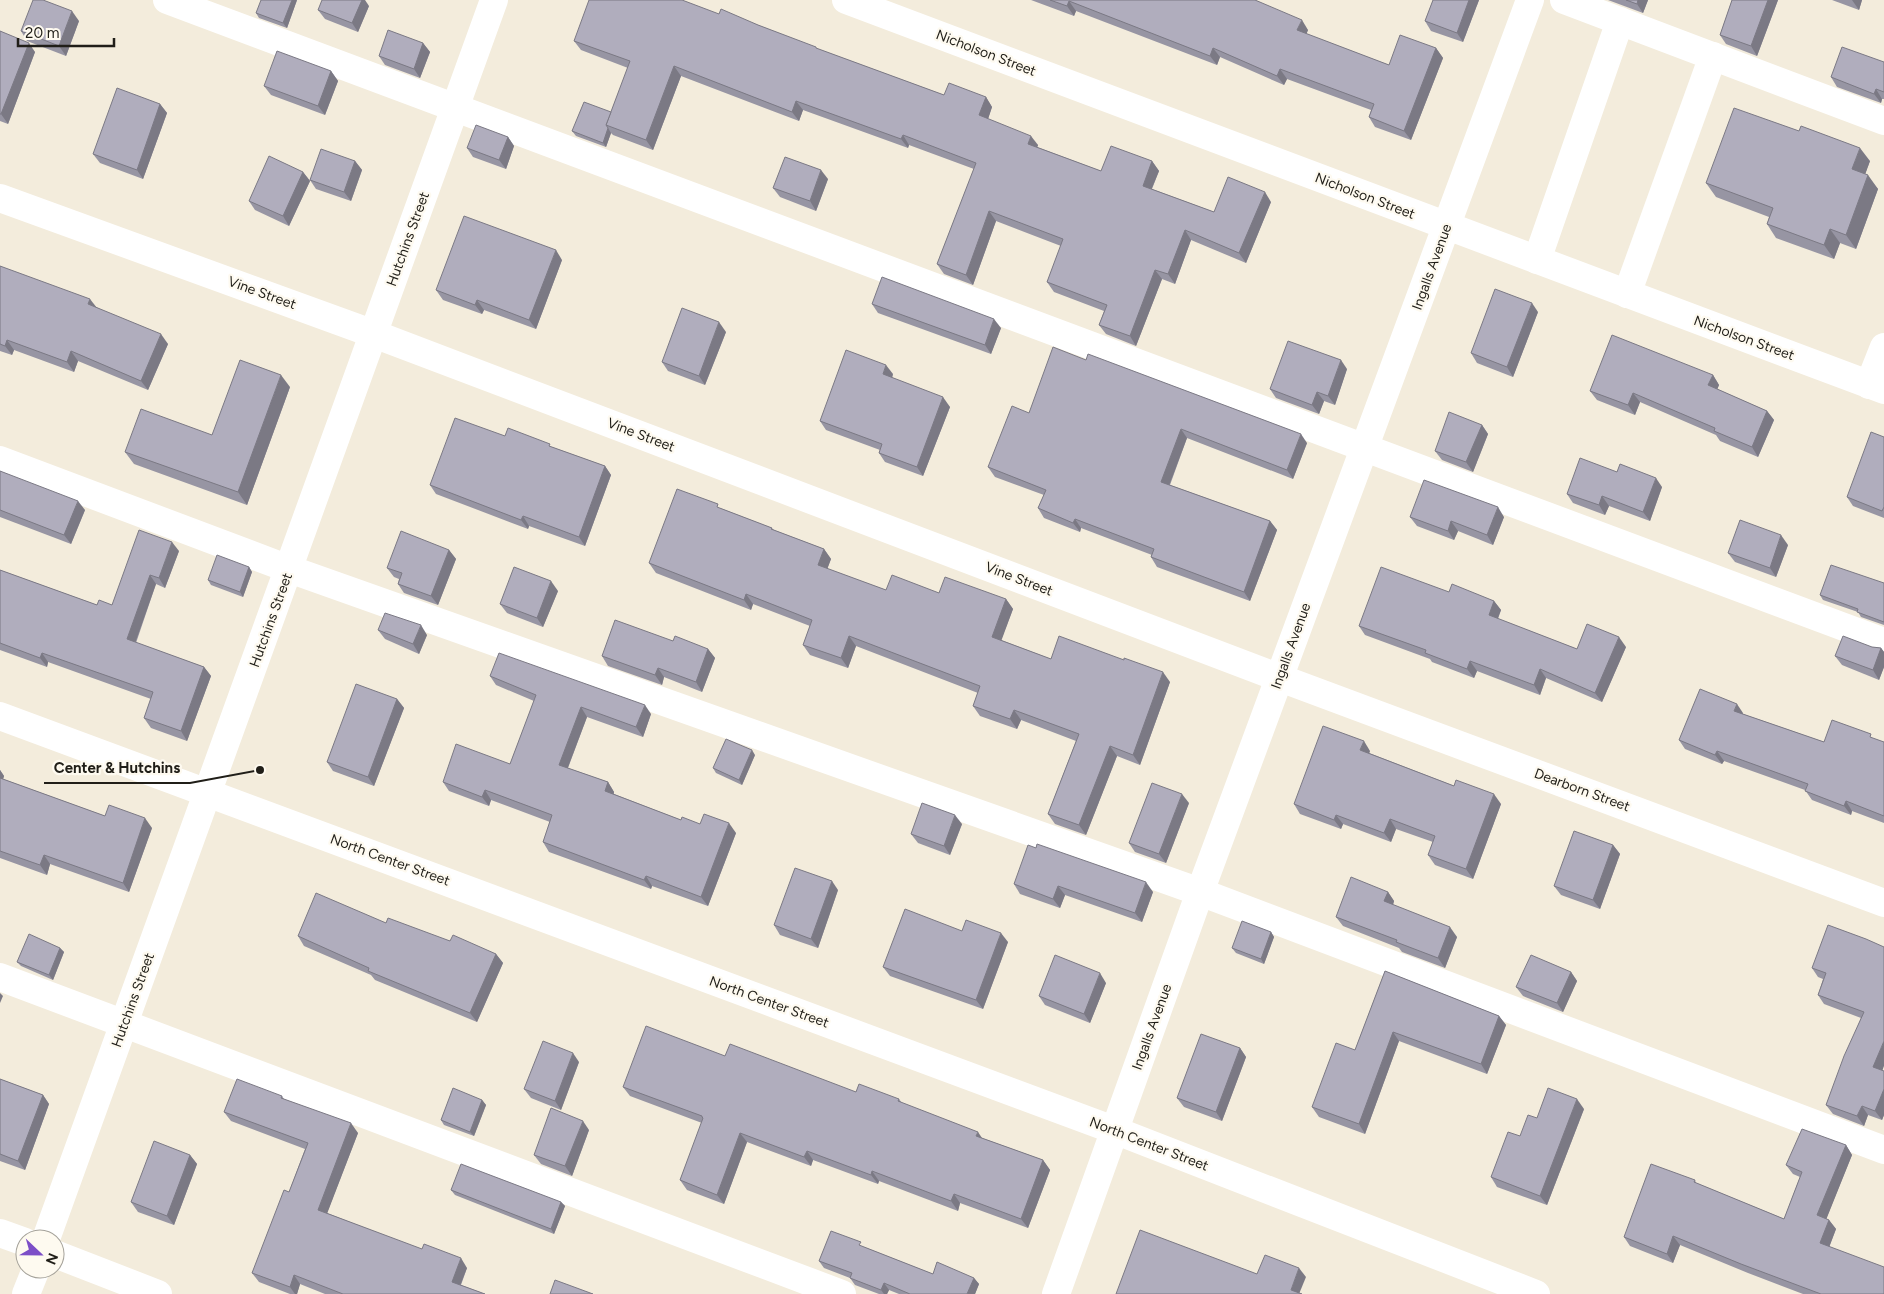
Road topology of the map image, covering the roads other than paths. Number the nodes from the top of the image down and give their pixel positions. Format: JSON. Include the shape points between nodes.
{"nodes":[{"id":1,"x":167,"y":0,"type":"edge"},
{"id":2,"x":494,"y":0,"type":"edge"},
{"id":3,"x":846,"y":0,"type":"edge"},
{"id":4,"x":1530,"y":0,"type":"edge"},
{"id":5,"x":1564,"y":0,"type":"edge"},
{"id":6,"x":1620,"y":21,"type":"junction"},
{"id":7,"x":1713,"y":56,"type":"junction"},
{"id":8,"x":456,"y":107,"type":"junction"},
{"id":9,"x":1884,"y":121,"type":"edge"},
{"id":10,"x":0,"y":198,"type":"edge"},
{"id":11,"x":1447,"y":226,"type":"junction"},
{"id":12,"x":1536,"y":260,"type":"junction"},
{"id":13,"x":1628,"y":294,"type":"junction"},
{"id":14,"x":374,"y":334,"type":"junction"},
{"id":15,"x":1884,"y":346,"type":"edge"},
{"id":16,"x":1877,"y":387,"type":"edge"},
{"id":17,"x":1365,"y":447,"type":"junction"},
{"id":18,"x":0,"y":460,"type":"edge"},
{"id":19,"x":289,"y":569,"type":"junction"},
{"id":20,"x":1884,"y":642,"type":"edge"},
{"id":21,"x":1280,"y":678,"type":"junction"},
{"id":22,"x":0,"y":716,"type":"edge"},
{"id":23,"x":208,"y":793,"type":"junction"},
{"id":24,"x":1200,"y":892,"type":"junction"},
{"id":25,"x":1884,"y":903,"type":"edge"},
{"id":26,"x":0,"y":977,"type":"edge"},
{"id":27,"x":124,"y":1024,"type":"junction"},
{"id":28,"x":1114,"y":1130,"type":"junction"},
{"id":29,"x":1884,"y":1150,"type":"edge"},
{"id":30,"x":50,"y":1229,"type":"edge"},
{"id":31,"x":0,"y":1233,"type":"edge"},
{"id":32,"x":15,"y":1238,"type":"edge"},
{"id":33,"x":65,"y":1258,"type":"edge"},
{"id":34,"x":32,"y":1279,"type":"edge"},
{"id":35,"x":26,"y":1294,"type":"edge"},
{"id":36,"x":158,"y":1294,"type":"edge"},
{"id":37,"x":842,"y":1294,"type":"edge"},
{"id":38,"x":1056,"y":1294,"type":"edge"},
{"id":39,"x":1536,"y":1294,"type":"edge"}],
"edges":[{"from":1,"to":8,"type":"street"},
{"from":2,"to":8,"type":"street","name":"Hutchins Street"},
{"from":3,"to":11,"type":"street","name":"Nicholson Street"},
{"from":4,"to":11,"type":"street","name":"Ingalls Avenue"},
{"from":5,"to":6,"type":"street"},
{"from":6,"to":7,"type":"street"},
{"from":6,"to":12,"type":"street"},
{"from":7,"to":9,"type":"street"},
{"from":7,"to":13,"type":"street"},
{"from":8,"to":14,"type":"street","name":"Hutchins Street"},
{"from":8,"to":17,"type":"street"},
{"from":10,"to":14,"type":"street","name":"Vine Street"},
{"from":11,"to":12,"type":"street","name":"Nicholson Street"},
{"from":11,"to":17,"type":"street","name":"Ingalls Avenue"},
{"from":12,"to":13,"type":"street","name":"Nicholson Street"},
{"from":13,"to":16,"type":"street","name":"Nicholson Street"},
{"from":14,"to":19,"type":"street","name":"Hutchins Street"},
{"from":14,"to":21,"type":"street","name":"Vine Street"},
{"from":15,"to":16,"type":"street"},
{"from":17,"to":20,"type":"street"},
{"from":17,"to":21,"type":"street","name":"Ingalls Avenue"},
{"from":18,"to":19,"type":"street"},
{"from":19,"to":23,"type":"street","name":"Hutchins Street"},
{"from":19,"to":24,"type":"street"},
{"from":21,"to":24,"type":"street","name":"Ingalls Avenue"},
{"from":21,"to":25,"type":"street","name":"Dearborn Street"},
{"from":22,"to":23,"type":"street","name":"North Center Street"},
{"from":23,"to":27,"type":"street","name":"Hutchins Street"},
{"from":23,"to":28,"type":"street","name":"North Center Street"},
{"from":24,"to":28,"type":"street","name":"Ingalls Avenue"},
{"from":24,"to":29,"type":"street"},
{"from":26,"to":27,"type":"street"},
{"from":27,"to":30,"type":"street","name":"Hutchins Street"},
{"from":27,"to":37,"type":"street"},
{"from":28,"to":38,"type":"street","name":"Ingalls Avenue"},
{"from":28,"to":39,"type":"street","name":"North Center Street"},
{"from":31,"to":32,"type":"street"},
{"from":33,"to":36,"type":"street"},
{"from":34,"to":35,"type":"street"}]}
